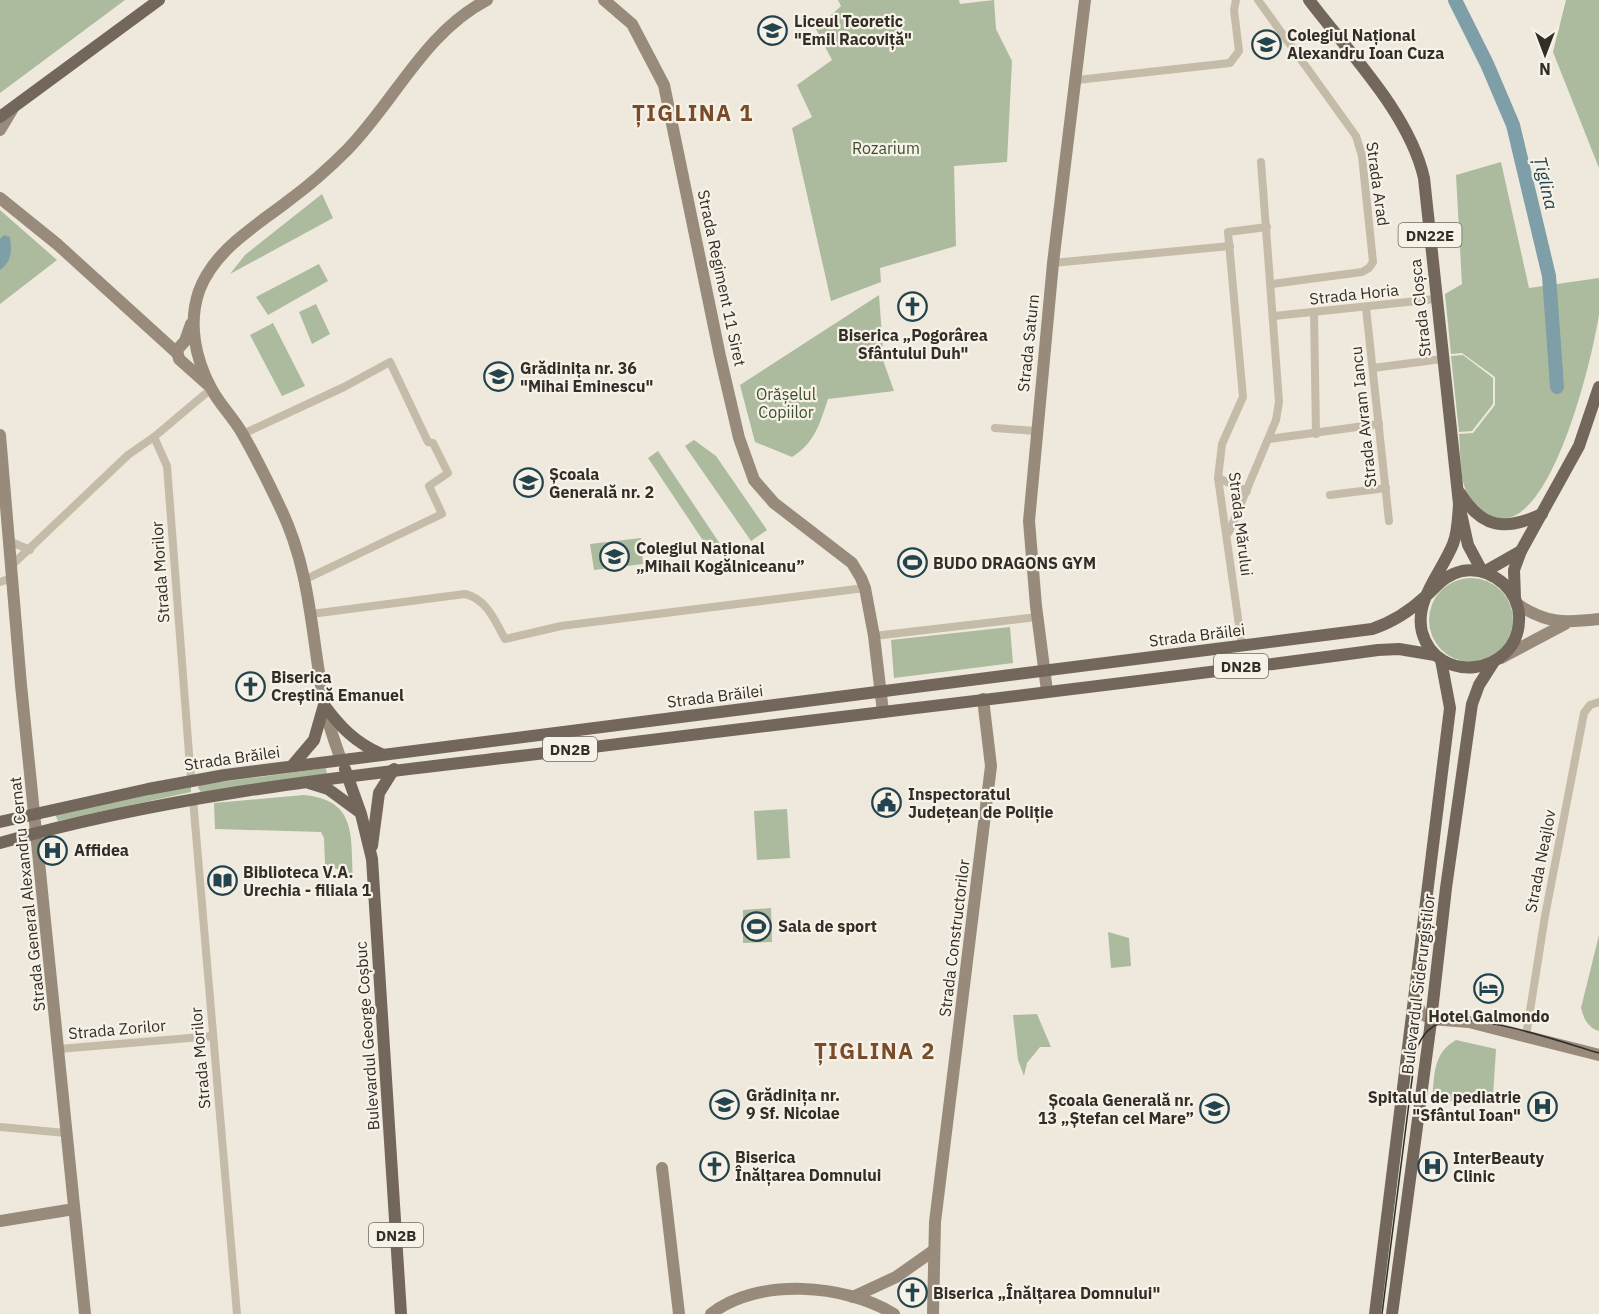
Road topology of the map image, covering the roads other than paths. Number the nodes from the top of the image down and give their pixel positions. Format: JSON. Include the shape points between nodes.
{"nodes":[{"id":1,"x":159,"y":0,"type":"edge"},
{"id":2,"x":487,"y":0,"type":"edge"},
{"id":3,"x":604,"y":0,"type":"edge"},
{"id":4,"x":1085,"y":0,"type":"edge"},
{"id":5,"x":1236,"y":0,"type":"edge"},
{"id":6,"x":1258,"y":0,"type":"edge"},
{"id":7,"x":1309,"y":0,"type":"edge"},
{"id":8,"x":1077,"y":80,"type":"junction"},
{"id":9,"x":12,"y":110,"type":"junction"},
{"id":10,"x":0,"y":117,"type":"edge"},
{"id":11,"x":0,"y":130,"type":"edge"},
{"id":12,"x":1261,"y":162,"type":"dead end"},
{"id":13,"x":0,"y":198,"type":"edge"},
{"id":14,"x":1267,"y":227,"type":"junction"},
{"id":15,"x":1230,"y":246,"type":"junction"},
{"id":16,"x":1053,"y":263,"type":"junction"},
{"id":17,"x":1272,"y":284,"type":"junction"},
{"id":18,"x":1436,"y":299,"type":"junction"},
{"id":19,"x":1366,"y":309,"type":"junction"},
{"id":20,"x":1314,"y":314,"type":"junction"},
{"id":21,"x":1274,"y":316,"type":"junction"},
{"id":22,"x":187,"y":351,"type":"junction"},
{"id":23,"x":1442,"y":359,"type":"junction"},
{"id":24,"x":1373,"y":368,"type":"junction"},
{"id":25,"x":1599,"y":387,"type":"edge"},
{"id":26,"x":211,"y":388,"type":"junction"},
{"id":27,"x":1379,"y":424,"type":"junction"},
{"id":28,"x":995,"y":428,"type":"dead end"},
{"id":29,"x":1035,"y":431,"type":"junction"},
{"id":30,"x":243,"y":434,"type":"junction"},
{"id":31,"x":1316,"y":434,"type":"junction"},
{"id":32,"x":0,"y":435,"type":"edge"},
{"id":33,"x":154,"y":437,"type":"junction"},
{"id":34,"x":1269,"y":439,"type":"junction"},
{"id":35,"x":1218,"y":478,"type":"junction"},
{"id":36,"x":1386,"y":488,"type":"junction"},
{"id":37,"x":1247,"y":490,"type":"junction"},
{"id":38,"x":1458,"y":490,"type":"junction"},
{"id":39,"x":1330,"y":495,"type":"dead end"},
{"id":40,"x":1459,"y":504,"type":"junction"},
{"id":41,"x":1542,"y":514,"type":"junction"},
{"id":42,"x":1389,"y":521,"type":"dead end"},
{"id":43,"x":1228,"y":536,"type":"junction"},
{"id":44,"x":9,"y":541,"type":"junction"},
{"id":45,"x":30,"y":550,"type":"junction"},
{"id":46,"x":1521,"y":551,"type":"junction"},
{"id":47,"x":1483,"y":572,"type":"junction"},
{"id":48,"x":8,"y":575,"type":"edge"},
{"id":49,"x":306,"y":579,"type":"junction"},
{"id":50,"x":865,"y":588,"type":"junction"},
{"id":51,"x":1426,"y":596,"type":"junction"},
{"id":52,"x":1516,"y":602,"type":"junction"},
{"id":53,"x":311,"y":614,"type":"junction"},
{"id":54,"x":1037,"y":617,"type":"junction"},
{"id":55,"x":1599,"y":619,"type":"edge"},
{"id":56,"x":1569,"y":622,"type":"junction"},
{"id":57,"x":874,"y":636,"type":"junction"},
{"id":58,"x":1242,"y":646,"type":"junction"},
{"id":59,"x":1438,"y":657,"type":"junction"},
{"id":60,"x":1496,"y":661,"type":"junction"},
{"id":61,"x":1045,"y":671,"type":"junction"},
{"id":62,"x":1047,"y":691,"type":"junction"},
{"id":63,"x":880,"y":693,"type":"junction"},
{"id":64,"x":983,"y":699,"type":"junction"},
{"id":65,"x":1599,"y":702,"type":"edge"},
{"id":66,"x":324,"y":705,"type":"junction"},
{"id":67,"x":883,"y":712,"type":"junction"},
{"id":68,"x":382,"y":754,"type":"junction"},
{"id":69,"x":341,"y":760,"type":"junction"},
{"id":70,"x":292,"y":766,"type":"junction"},
{"id":71,"x":394,"y":769,"type":"junction"},
{"id":72,"x":347,"y":775,"type":"junction"},
{"id":73,"x":191,"y":780,"type":"junction"},
{"id":74,"x":296,"y":782,"type":"junction"},
{"id":75,"x":193,"y":799,"type":"junction"},
{"id":76,"x":36,"y":813,"type":"junction"},
{"id":77,"x":361,"y":814,"type":"junction"},
{"id":78,"x":0,"y":822,"type":"edge"},
{"id":79,"x":38,"y":832,"type":"junction"},
{"id":80,"x":0,"y":843,"type":"edge"},
{"id":81,"x":372,"y":859,"type":"junction"},
{"id":82,"x":1415,"y":999,"type":"junction"},
{"id":83,"x":1431,"y":1019,"type":"junction"},
{"id":84,"x":213,"y":1036,"type":"junction"},
{"id":85,"x":1526,"y":1036,"type":"junction"},
{"id":86,"x":59,"y":1049,"type":"junction"},
{"id":87,"x":1599,"y":1055,"type":"edge"},
{"id":88,"x":0,"y":1127,"type":"edge"},
{"id":89,"x":66,"y":1134,"type":"junction"},
{"id":90,"x":662,"y":1168,"type":"dead end"},
{"id":91,"x":74,"y":1209,"type":"junction"},
{"id":92,"x":0,"y":1221,"type":"edge"},
{"id":93,"x":933,"y":1251,"type":"junction"},
{"id":94,"x":853,"y":1296,"type":"junction"},
{"id":95,"x":85,"y":1314,"type":"edge"},
{"id":96,"x":237,"y":1314,"type":"edge"},
{"id":97,"x":401,"y":1314,"type":"edge"},
{"id":98,"x":679,"y":1314,"type":"edge"},
{"id":99,"x":711,"y":1314,"type":"edge"},
{"id":100,"x":894,"y":1314,"type":"edge"},
{"id":101,"x":933,"y":1314,"type":"edge"},
{"id":102,"x":1375,"y":1314,"type":"edge"},
{"id":103,"x":1392,"y":1314,"type":"edge"}],
"edges":[{"from":1,"to":9,"type":"main road"},
{"from":2,"to":22,"type":"street","via":[[472,7],[422,52],[383,109],[347,149],[234,241],[200,289]]},
{"from":3,"to":50,"type":"street","name":"Strada Regiment 11 Siret","via":[[632,24],[664,85],[720,356],[739,438],[754,480],[774,503],[852,563]]},
{"from":4,"to":8,"type":"street","name":"Strada Saturn"},
{"from":5,"to":8,"type":"street","via":[[1239,51],[1230,63]]},
{"from":6,"to":17,"type":"street","name":"Strada Arad","via":[[1356,136],[1362,156],[1373,262],[1362,272]]},
{"from":7,"to":18,"type":"main road","name":"Strada Cloșca","number":"DN22E","via":[[1401,120],[1418,154]]},
{"from":8,"to":16,"type":"street","name":"Strada Saturn"},
{"from":9,"to":10,"type":"main road"},
{"from":9,"to":11,"type":"street"},
{"from":12,"to":14,"type":"street"},
{"from":13,"to":22,"type":"street","via":[[157,334]]},
{"from":14,"to":15,"type":"street","name":"Strada Mărului","via":[[1228,232]]},
{"from":14,"to":17,"type":"street"},
{"from":15,"to":16,"type":"street"},
{"from":15,"to":35,"type":"street","name":"Strada Mărului","via":[[1243,397],[1222,444]]},
{"from":16,"to":29,"type":"street","name":"Strada Saturn"},
{"from":17,"to":21,"type":"street"},
{"from":18,"to":19,"type":"street","name":"Strada Horia"},
{"from":18,"to":23,"type":"main road","name":"Strada Cloșca","number":"DN22E"},
{"from":19,"to":20,"type":"street","name":"Strada Horia"},
{"from":19,"to":24,"type":"street","name":"Strada Avram Iancu"},
{"from":20,"to":21,"type":"street","name":"Strada Horia"},
{"from":20,"to":31,"type":"street"},
{"from":21,"to":34,"type":"street","via":[[1280,402]]},
{"from":22,"to":26,"type":"street"},
{"from":23,"to":24,"type":"street"},
{"from":23,"to":38,"type":"main road","name":"Strada Cloșca","number":"DN22E"},
{"from":24,"to":27,"type":"street","name":"Strada Avram Iancu"},
{"from":25,"to":41,"type":"main road","via":[[1579,446]]},
{"from":26,"to":30,"type":"street"},
{"from":26,"to":33,"type":"street"},
{"from":27,"to":31,"type":"street"},
{"from":27,"to":36,"type":"street","name":"Strada Avram Iancu"},
{"from":28,"to":29,"type":"street"},
{"from":29,"to":54,"type":"street","name":"Strada Saturn","via":[[1029,521]]},
{"from":30,"to":49,"type":"street","via":[[288,523]]},
{"from":30,"to":49,"type":"street","via":[[390,362],[428,442],[433,443],[448,473],[429,486],[442,514]]},
{"from":31,"to":34,"type":"street"},
{"from":32,"to":44,"type":"street","name":"Strada General Alexandru Cernat"},
{"from":33,"to":45,"type":"street","via":[[128,455]]},
{"from":33,"to":73,"type":"street","name":"Strada Morilor","via":[[167,466]]},
{"from":34,"to":37,"type":"street"},
{"from":35,"to":37,"type":"street"},
{"from":35,"to":43,"type":"street","name":"Strada Mărului"},
{"from":36,"to":39,"type":"street"},
{"from":36,"to":42,"type":"street","name":"Strada Avram Iancu"},
{"from":37,"to":43,"type":"street"},
{"from":38,"to":40,"type":"main road","name":"Strada Cloșca","number":"DN22E"},
{"from":38,"to":41,"type":"main road","via":[[1476,514],[1493,524],[1519,523]]},
{"from":40,"to":47,"type":"main road","name":"Strada Cloșca","number":"DN22E","via":[[1468,545]]},
{"from":40,"to":51,"type":"main road","name":"Strada Cloșca","number":"DN22E","via":[[1453,543]]},
{"from":41,"to":46,"type":"main road"},
{"from":43,"to":58,"type":"street","name":"Strada Mărului"},
{"from":44,"to":45,"type":"street"},
{"from":44,"to":48,"type":"street","name":"Strada General Alexandru Cernat"},
{"from":45,"to":48,"type":"street"},
{"from":46,"to":47,"type":"main road","number":"DN2B"},
{"from":46,"to":52,"type":"main road","via":[[1514,570]]},
{"from":47,"to":51,"type":"main road","name":"Strada Brăilei","number":"DN2B","via":[[1465,570],[1450,574]]},
{"from":47,"to":52,"type":"main road","via":[[1501,581]]},
{"from":48,"to":76,"type":"street","name":"Strada General Alexandru Cernat"},
{"from":49,"to":53,"type":"street"},
{"from":50,"to":53,"type":"street","via":[[561,627],[505,639],[483,603],[465,594]]},
{"from":50,"to":57,"type":"street","name":"Strada Regiment 11 Siret"},
{"from":51,"to":58,"type":"main road","name":"Strada Brăilei","number":"DN2B","via":[[1404,614],[1372,629]]},
{"from":51,"to":59,"type":"main road","via":[[1422,632]]},
{"from":52,"to":56,"type":"street","via":[[1540,618]]},
{"from":52,"to":60,"type":"main road","via":[[1517,633],[1510,649]]},
{"from":53,"to":66,"type":"street"},
{"from":54,"to":57,"type":"street"},
{"from":54,"to":61,"type":"street","name":"Strada Saturn"},
{"from":55,"to":56,"type":"street"},
{"from":56,"to":60,"type":"street"},
{"from":57,"to":63,"type":"street","name":"Strada Regiment 11 Siret"},
{"from":58,"to":61,"type":"main road","name":"Strada Brăilei","number":"DN2B"},
{"from":59,"to":60,"type":"main road","name":"Strada Brăilei","number":"DN2B","via":[[1465,669]]},
{"from":59,"to":62,"type":"main road","name":"Strada Brăilei","number":"DN2B","via":[[1399,649],[1378,650]]},
{"from":59,"to":82,"type":"main road","name":"Bulevardul Siderurgiștilor","via":[[1450,708]]},
{"from":60,"to":83,"type":"main road","name":"Bulevardul Siderurgiștilor","via":[[1479,685],[1472,704]]},
{"from":61,"to":62,"type":"street","name":"Strada Saturn"},
{"from":61,"to":63,"type":"main road","name":"Strada Brăilei","number":"DN2B"},
{"from":62,"to":64,"type":"main road","name":"Strada Brăilei","number":"DN2B"},
{"from":63,"to":67,"type":"street","name":"Strada Regiment 11 Siret"},
{"from":63,"to":68,"type":"main road","name":"Strada Brăilei","number":"DN2B"},
{"from":64,"to":67,"type":"main road","name":"Strada Brăilei","number":"DN2B"},
{"from":64,"to":93,"type":"street","name":"Strada Constructorilor","via":[[991,760],[989,789]]},
{"from":65,"to":85,"type":"street","name":"Strada Neajlov","via":[[1584,713]]},
{"from":66,"to":68,"type":"main road","via":[[347,735]]},
{"from":66,"to":69,"type":"street"},
{"from":66,"to":70,"type":"main road","via":[[314,740]]},
{"from":67,"to":71,"type":"main road","name":"Strada Brăilei","number":"DN2B"},
{"from":68,"to":69,"type":"main road","name":"Strada Brăilei","number":"DN2B"},
{"from":69,"to":70,"type":"main road","name":"Strada Brăilei"},
{"from":69,"to":72,"type":"main road","name":"Bulevardul George Coșbuc","number":"DN2B"},
{"from":70,"to":73,"type":"main road","name":"Strada Brăilei"},
{"from":71,"to":72,"type":"main road","name":"Strada Brăilei","number":"DN2B"},
{"from":71,"to":81,"type":"main road","number":"DN2B","via":[[380,793]]},
{"from":72,"to":74,"type":"main road","name":"Strada Brăilei"},
{"from":72,"to":77,"type":"main road","name":"Bulevardul George Coșbuc","number":"DN2B"},
{"from":73,"to":76,"type":"main road","name":"Strada Brăilei"},
{"from":74,"to":75,"type":"main road","name":"Strada Brăilei"},
{"from":74,"to":77,"type":"main road","via":[[328,789]]},
{"from":75,"to":79,"type":"main road","name":"Strada Brăilei"},
{"from":75,"to":84,"type":"street","name":"Strada Morilor"},
{"from":76,"to":78,"type":"main road","name":"Strada Brăilei"},
{"from":76,"to":79,"type":"street","name":"Strada General Alexandru Cernat"},
{"from":77,"to":81,"type":"main road","name":"Bulevardul George Coșbuc","number":"DN2B"},
{"from":79,"to":80,"type":"main road","name":"Strada Brăilei"},
{"from":79,"to":86,"type":"street","name":"Strada General Alexandru Cernat"},
{"from":81,"to":97,"type":"main road","name":"Bulevardul George Coșbuc","number":"DN2B"},
{"from":82,"to":83,"type":"street","via":[[1421,1013]]},
{"from":82,"to":102,"type":"main road","name":"Bulevardul Siderurgiștilor"},
{"from":83,"to":85,"type":"street","via":[[1469,1022]]},
{"from":83,"to":103,"type":"main road","name":"Bulevardul Siderurgiștilor"},
{"from":84,"to":86,"type":"street","name":"Strada Zorilor"},
{"from":84,"to":96,"type":"street","name":"Strada Morilor"},
{"from":85,"to":87,"type":"street"},
{"from":86,"to":89,"type":"street","name":"Strada General Alexandru Cernat"},
{"from":88,"to":89,"type":"street"},
{"from":89,"to":91,"type":"street","name":"Strada General Alexandru Cernat"},
{"from":90,"to":98,"type":"street"},
{"from":91,"to":92,"type":"street"},
{"from":91,"to":95,"type":"street","name":"Strada General Alexandru Cernat"},
{"from":93,"to":94,"type":"street","via":[[896,1277]]},
{"from":93,"to":101,"type":"street","name":"Strada Constructorilor"},
{"from":94,"to":99,"type":"street","via":[[768,1290],[731,1300]]},
{"from":94,"to":100,"type":"street"}]}
